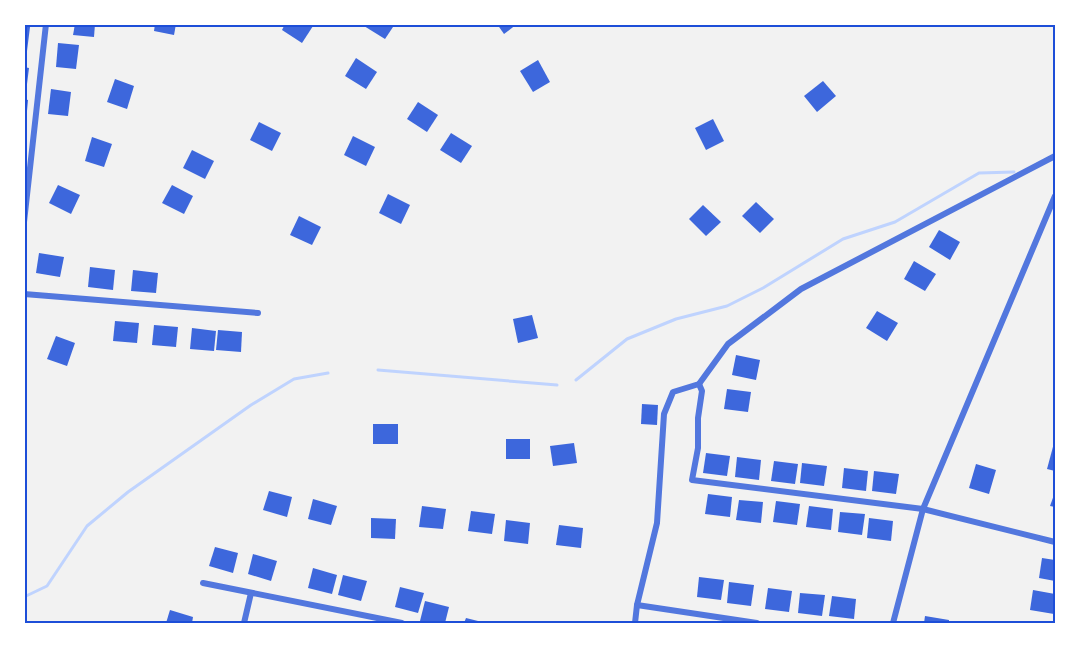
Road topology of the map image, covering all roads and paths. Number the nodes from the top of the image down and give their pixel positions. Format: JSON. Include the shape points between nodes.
{"nodes":[{"id":1,"x":46,"y":24,"type":"edge"},
{"id":2,"x":1055,"y":156,"type":"edge"},
{"id":3,"x":1055,"y":196,"type":"edge"},
{"id":4,"x":24,"y":222,"type":"edge"},
{"id":5,"x":24,"y":294,"type":"edge"},
{"id":6,"x":258,"y":313,"type":"dead end"},
{"id":7,"x":699,"y":384,"type":"junction"},
{"id":8,"x":923,"y":509,"type":"junction"},
{"id":9,"x":1055,"y":542,"type":"edge"},
{"id":10,"x":203,"y":583,"type":"dead end"},
{"id":11,"x":251,"y":593,"type":"junction"},
{"id":12,"x":637,"y":605,"type":"junction"},
{"id":13,"x":244,"y":623,"type":"edge"},
{"id":14,"x":402,"y":623,"type":"edge"},
{"id":15,"x":635,"y":623,"type":"edge"},
{"id":16,"x":757,"y":623,"type":"edge"},
{"id":17,"x":893,"y":623,"type":"edge"}],
"edges":[{"from":1,"to":4,"type":"street"},
{"from":2,"to":7,"type":"street","via":[[801,289],[728,344]]},
{"from":3,"to":8,"type":"street"},
{"from":5,"to":6,"type":"street"},
{"from":7,"to":8,"type":"street","via":[[702,391],[698,448],[692,480]]},
{"from":7,"to":12,"type":"street","via":[[673,392],[664,414],[657,523]]},
{"from":8,"to":9,"type":"street"},
{"from":8,"to":17,"type":"street"},
{"from":10,"to":11,"type":"street"},
{"from":11,"to":13,"type":"street"},
{"from":11,"to":14,"type":"street"},
{"from":12,"to":15,"type":"street"},
{"from":12,"to":16,"type":"street"}]}
